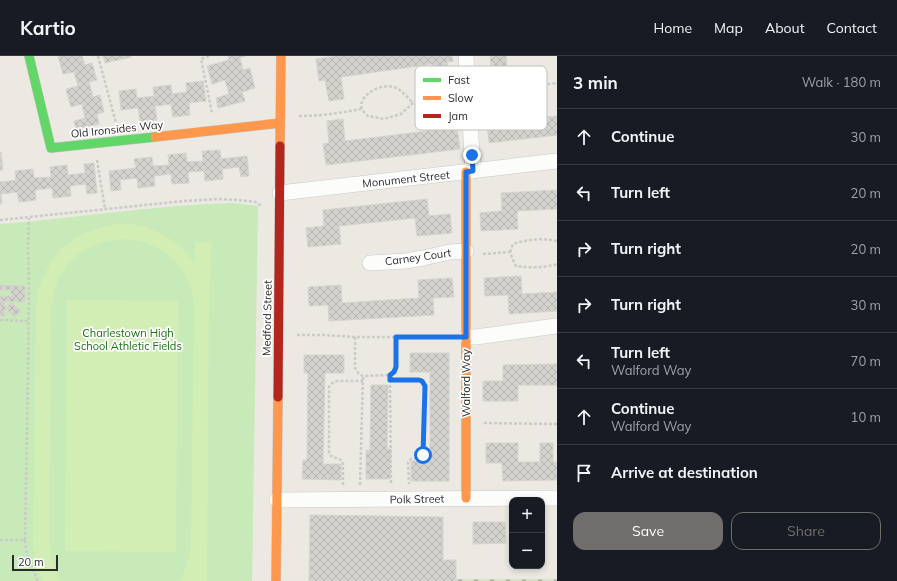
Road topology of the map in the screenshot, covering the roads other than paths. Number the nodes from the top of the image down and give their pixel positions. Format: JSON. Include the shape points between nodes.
{"nodes":[{"id":1,"x":29,"y":56,"type":"edge"},
{"id":2,"x":280,"y":56,"type":"edge"},
{"id":3,"x":466,"y":56,"type":"edge"},
{"id":4,"x":467,"y":66,"type":"edge"},
{"id":5,"x":280,"y":123,"type":"junction"},
{"id":6,"x":469,"y":130,"type":"edge"},
{"id":7,"x":557,"y":162,"type":"edge"},
{"id":8,"x":469,"y":172,"type":"junction"},
{"id":9,"x":280,"y":193,"type":"junction"},
{"id":10,"x":466,"y":254,"type":"junction"},
{"id":11,"x":370,"y":263,"type":"dead end"},
{"id":12,"x":556,"y":326,"type":"edge"},
{"id":13,"x":466,"y":337,"type":"junction"},
{"id":14,"x":466,"y":498,"type":"junction"},
{"id":15,"x":557,"y":498,"type":"edge"},
{"id":16,"x":277,"y":500,"type":"junction"},
{"id":17,"x":276,"y":581,"type":"edge"}],
"edges":[{"from":1,"to":5,"type":"street","name":"Old Ironsides Way","via":[[51,148]]},
{"from":2,"to":5,"type":"street","name":"Medford Street"},
{"from":3,"to":4,"type":"street","name":"Walford Way"},
{"from":5,"to":9,"type":"street","name":"Medford Street"},
{"from":6,"to":8,"type":"street","name":"Walford Way"},
{"from":7,"to":8,"type":"street","name":"Monument Street"},
{"from":8,"to":9,"type":"street","name":"Monument Street"},
{"from":8,"to":10,"type":"street","name":"Walford Way"},
{"from":9,"to":16,"type":"street","name":"Medford Street"},
{"from":10,"to":11,"type":"street","name":"Carney Court","via":[[450,252],[406,261]]},
{"from":10,"to":13,"type":"street","name":"Walford Way"},
{"from":12,"to":13,"type":"street"},
{"from":13,"to":14,"type":"street","name":"Walford Way"},
{"from":14,"to":15,"type":"street","name":"Polk Street"},
{"from":14,"to":16,"type":"street","name":"Polk Street"},
{"from":16,"to":17,"type":"street","name":"Medford Street"}]}
